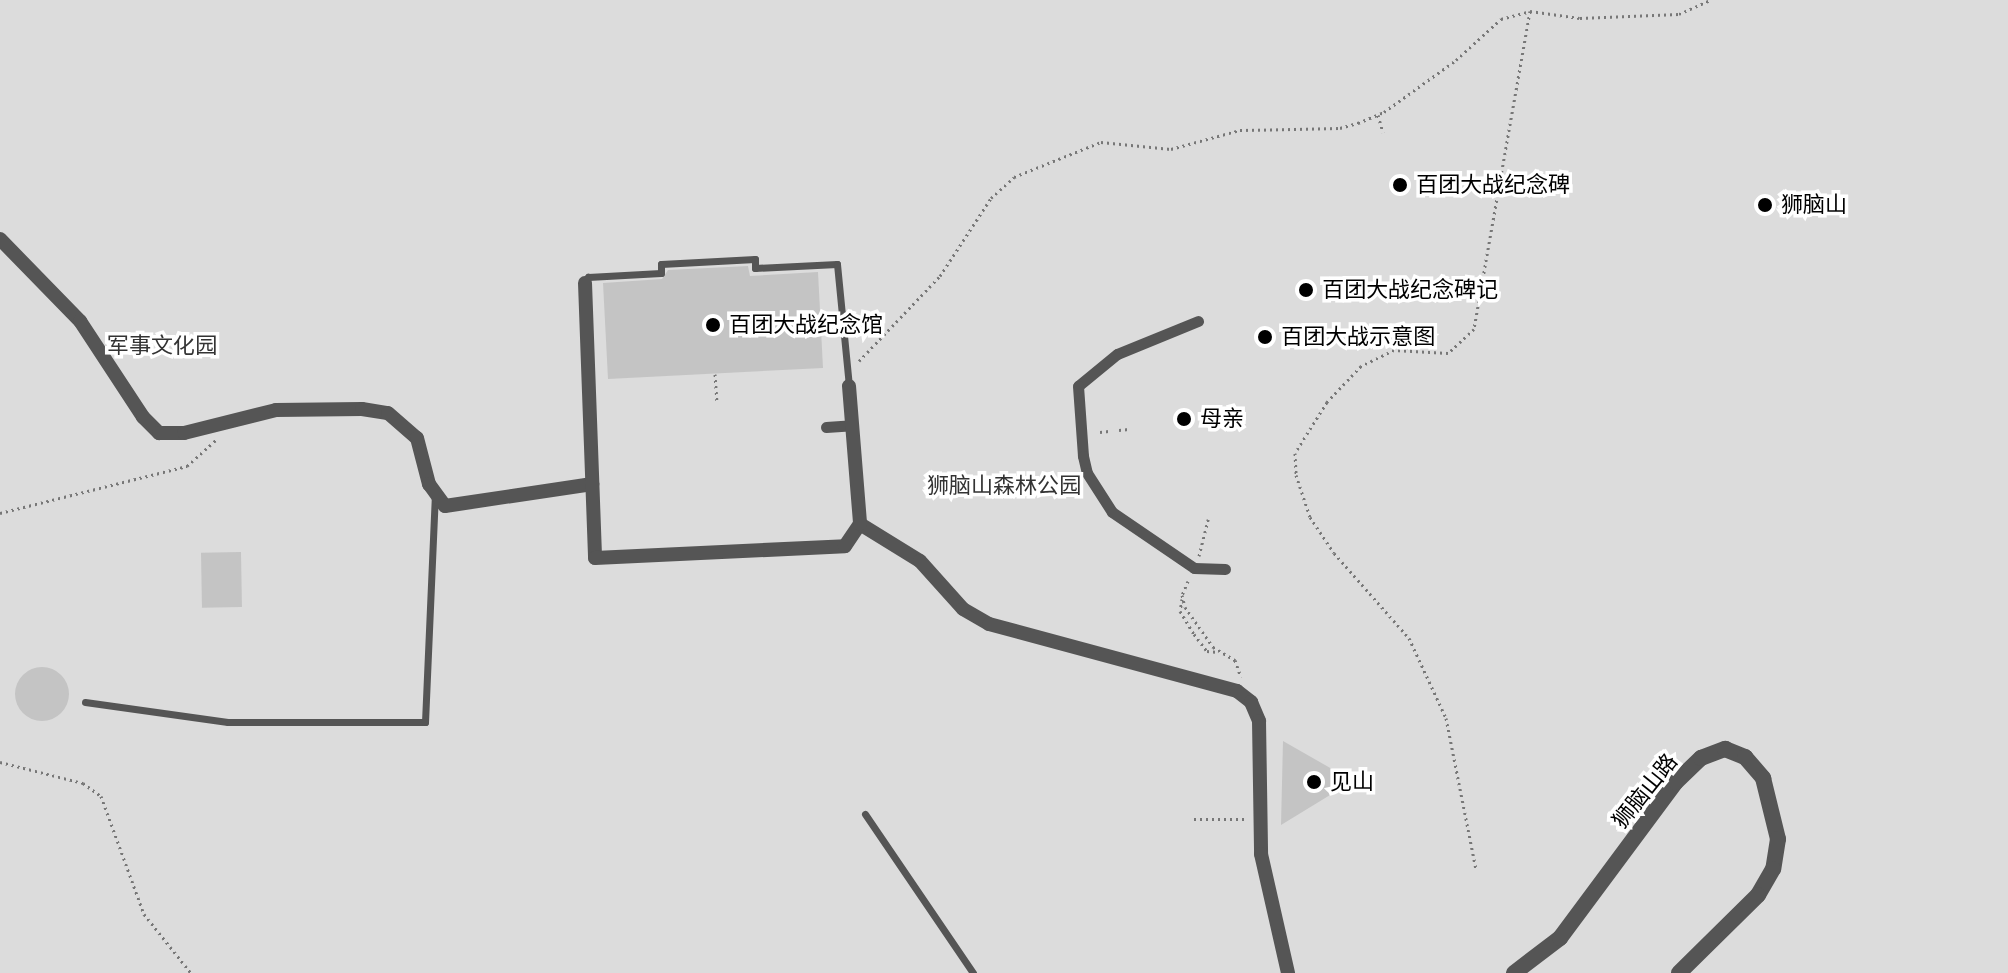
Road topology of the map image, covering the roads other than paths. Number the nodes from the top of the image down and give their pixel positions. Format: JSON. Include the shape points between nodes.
{"nodes":[{"id":1,"x":0,"y":239,"type":"edge"},
{"id":2,"x":585,"y":283,"type":"joint"},
{"id":3,"x":1198,"y":321,"type":"dead end"},
{"id":4,"x":849,"y":386,"type":"joint"},
{"id":5,"x":852,"y":425,"type":"junction"},
{"id":6,"x":826,"y":427,"type":"dead end"},
{"id":7,"x":592,"y":484,"type":"junction"},
{"id":8,"x":435,"y":497,"type":"junction"},
{"id":9,"x":860,"y":524,"type":"junction"},
{"id":10,"x":1225,"y":569,"type":"dead end"},
{"id":11,"x":85,"y":702,"type":"dead end"},
{"id":12,"x":865,"y":814,"type":"dead end"},
{"id":13,"x":973,"y":973,"type":"edge"},
{"id":14,"x":1288,"y":973,"type":"edge"},
{"id":15,"x":1514,"y":973,"type":"edge"},
{"id":16,"x":1679,"y":973,"type":"edge"}],
"edges":[{"from":1,"to":8,"type":"street","via":[[80,321],[159,433],[276,410],[330,407],[388,413],[417,438]]},
{"from":2,"to":4,"type":"lane","via":[[588,277],[661,273],[661,264],[755,259],[755,268],[837,264]]},
{"from":2,"to":7,"type":"street"},
{"from":3,"to":10,"type":"street","via":[[1117,354],[1078,386],[1083,456],[1087,473],[1112,512],[1194,568]]},
{"from":4,"to":5,"type":"street"},
{"from":5,"to":6,"type":"street"},
{"from":5,"to":9,"type":"street"},
{"from":7,"to":8,"type":"street","via":[[445,506]]},
{"from":7,"to":9,"type":"street","via":[[595,558],[845,546]]},
{"from":8,"to":11,"type":"lane","via":[[425,722],[228,722]]},
{"from":9,"to":14,"type":"street","via":[[920,561],[963,609],[989,624],[1237,691],[1251,702],[1259,721],[1261,854]]},
{"from":12,"to":13,"type":"lane"},
{"from":15,"to":16,"type":"street","name":"狮脑山路","via":[[1560,938],[1676,782],[1701,758],[1725,749],[1745,757],[1763,778],[1778,839],[1773,869],[1758,895]]}]}
